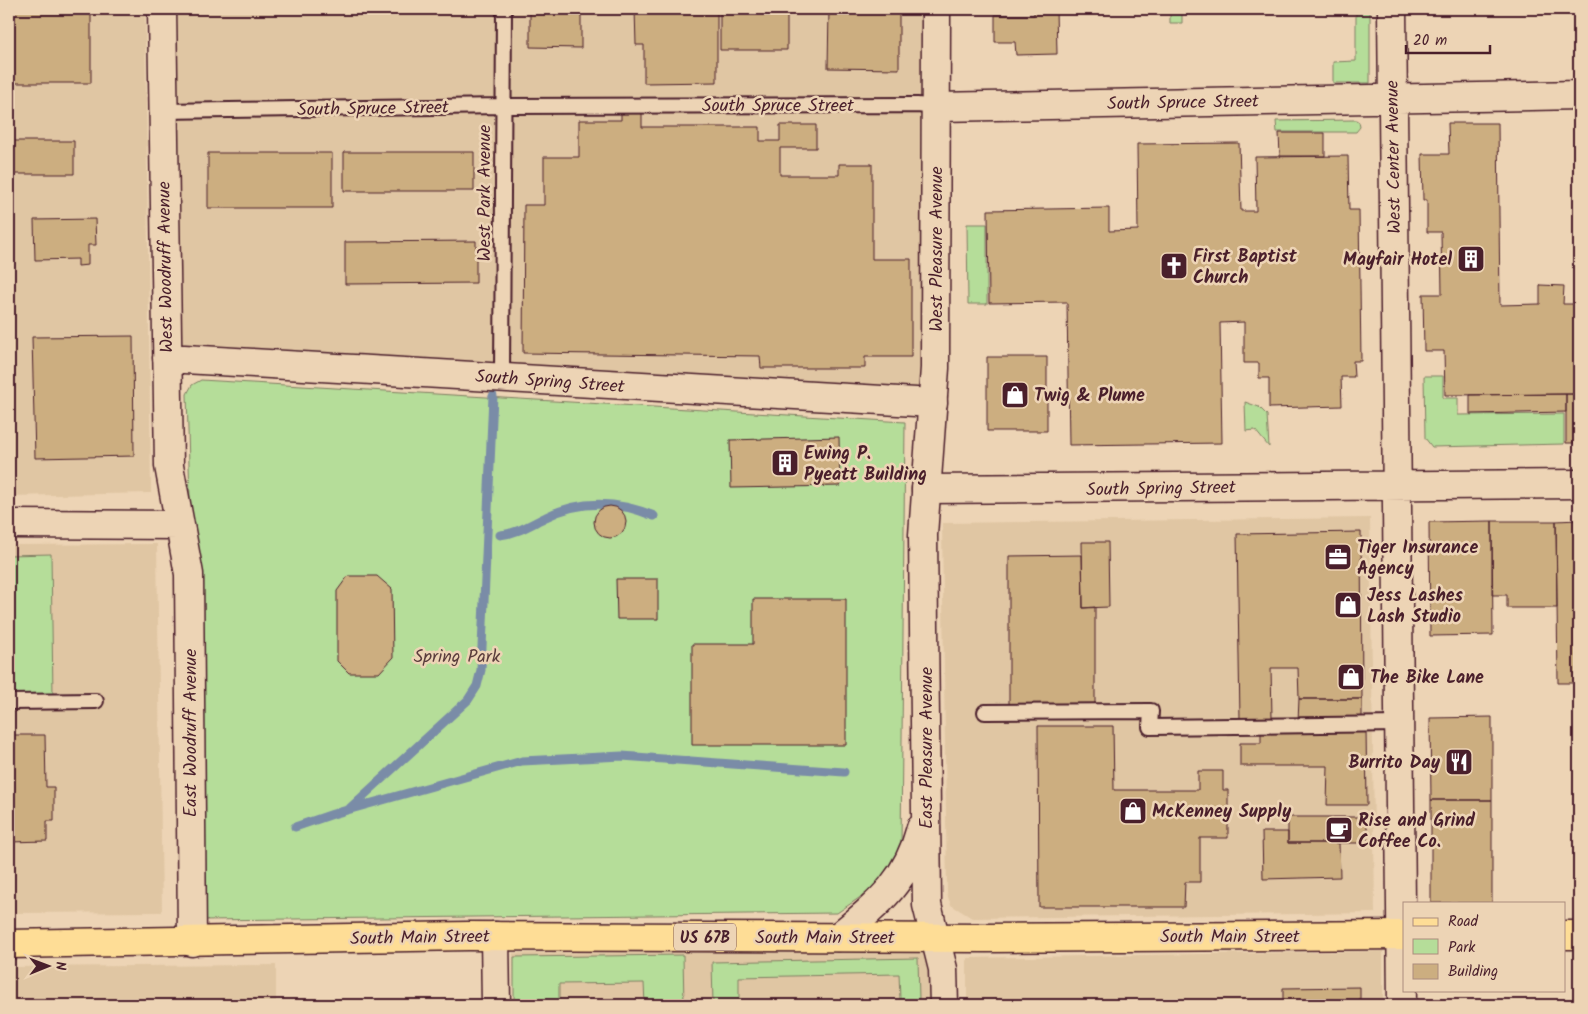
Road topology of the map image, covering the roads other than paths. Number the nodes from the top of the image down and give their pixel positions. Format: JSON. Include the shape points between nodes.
{"nodes":[{"id":1,"x":162,"y":9,"type":"edge"},
{"id":2,"x":504,"y":9,"type":"edge"},
{"id":3,"x":936,"y":9,"type":"edge"},
{"id":4,"x":1392,"y":9,"type":"edge"},
{"id":5,"x":1579,"y":95,"type":"edge"},
{"id":6,"x":1393,"y":98,"type":"junction"},
{"id":7,"x":503,"y":106,"type":"junction"},
{"id":8,"x":937,"y":107,"type":"junction"},
{"id":9,"x":163,"y":111,"type":"junction"},
{"id":10,"x":166,"y":358,"type":"junction"},
{"id":11,"x":502,"y":378,"type":"junction"},
{"id":12,"x":933,"y":403,"type":"junction"},
{"id":13,"x":1579,"y":484,"type":"edge"},
{"id":14,"x":1396,"y":485,"type":"junction"},
{"id":15,"x":926,"y":489,"type":"junction"},
{"id":16,"x":9,"y":524,"type":"edge"},
{"id":17,"x":180,"y":525,"type":"junction"},
{"id":18,"x":96,"y":701,"type":"dead end"},
{"id":19,"x":9,"y":702,"type":"edge"},
{"id":20,"x":985,"y":712,"type":"dead end"},
{"id":21,"x":1400,"y":724,"type":"junction"},
{"id":22,"x":926,"y":808,"type":"junction"},
{"id":23,"x":1403,"y":935,"type":"edge"},
{"id":24,"x":1566,"y":935,"type":"edge"},
{"id":25,"x":1579,"y":935,"type":"edge"},
{"id":26,"x":495,"y":936,"type":"junction"},
{"id":27,"x":934,"y":937,"type":"junction"},
{"id":28,"x":838,"y":938,"type":"junction"},
{"id":29,"x":192,"y":942,"type":"junction"},
{"id":30,"x":9,"y":944,"type":"edge"},
{"id":31,"x":496,"y":1005,"type":"edge"},
{"id":32,"x":944,"y":1005,"type":"edge"},
{"id":33,"x":1402,"y":1005,"type":"edge"}],
"edges":[{"from":1,"to":9,"type":"street","name":"West Woodruff Avenue"},
{"from":2,"to":7,"type":"lane","name":"West Park Avenue"},
{"from":3,"to":8,"type":"street","name":"West Pleasure Avenue"},
{"from":4,"to":6,"type":"street","name":"West Center Avenue"},
{"from":5,"to":6,"type":"street","name":"South Spruce Street"},
{"from":6,"to":8,"type":"street","name":"South Spruce Street"},
{"from":6,"to":14,"type":"street","name":"West Center Avenue"},
{"from":7,"to":8,"type":"lane","name":"South Spruce Street"},
{"from":7,"to":9,"type":"lane","name":"South Spruce Street"},
{"from":7,"to":11,"type":"lane","name":"West Park Avenue"},
{"from":8,"to":12,"type":"street","name":"West Pleasure Avenue"},
{"from":9,"to":10,"type":"street","name":"West Woodruff Avenue"},
{"from":10,"to":11,"type":"street","name":"South Spring Street"},
{"from":10,"to":17,"type":"street","name":"West Woodruff Avenue","via":[[169,466]]},
{"from":11,"to":12,"type":"street","name":"South Spring Street"},
{"from":12,"to":15,"type":"street","name":"West Pleasure Avenue"},
{"from":13,"to":14,"type":"street","name":"South Spring Street"},
{"from":14,"to":15,"type":"street","name":"South Spring Street"},
{"from":14,"to":21,"type":"street","name":"West Center Avenue"},
{"from":15,"to":22,"type":"street","name":"East Pleasure Avenue","via":[[923,534]]},
{"from":16,"to":17,"type":"street"},
{"from":17,"to":29,"type":"street","name":"East Woodruff Avenue","via":[[190,582]]},
{"from":18,"to":19,"type":"lane"},
{"from":20,"to":21,"type":"lane","via":[[1150,711],[1150,727]]},
{"from":21,"to":23,"type":"street","name":"West Center Avenue"},
{"from":22,"to":27,"type":"street","name":"East Pleasure Avenue","via":[[927,905]]},
{"from":22,"to":28,"type":"street","via":[[918,839],[893,889]]},
{"from":23,"to":27,"type":"main road","name":"South Main Street","number":"US 67B"},
{"from":23,"to":33,"type":"street","name":"West Center Avenue"},
{"from":24,"to":25,"type":"main road"},
{"from":26,"to":28,"type":"main road","name":"South Main Street","number":"US 67B"},
{"from":26,"to":29,"type":"main road","name":"South Main Street","number":"US 67B"},
{"from":26,"to":31,"type":"street"},
{"from":27,"to":28,"type":"main road","name":"South Main Street","number":"US 67B"},
{"from":27,"to":32,"type":"street","name":"East Pleasure Avenue","via":[[944,969]]},
{"from":29,"to":30,"type":"main road","name":"South Main Street","number":"US 67B"}]}
